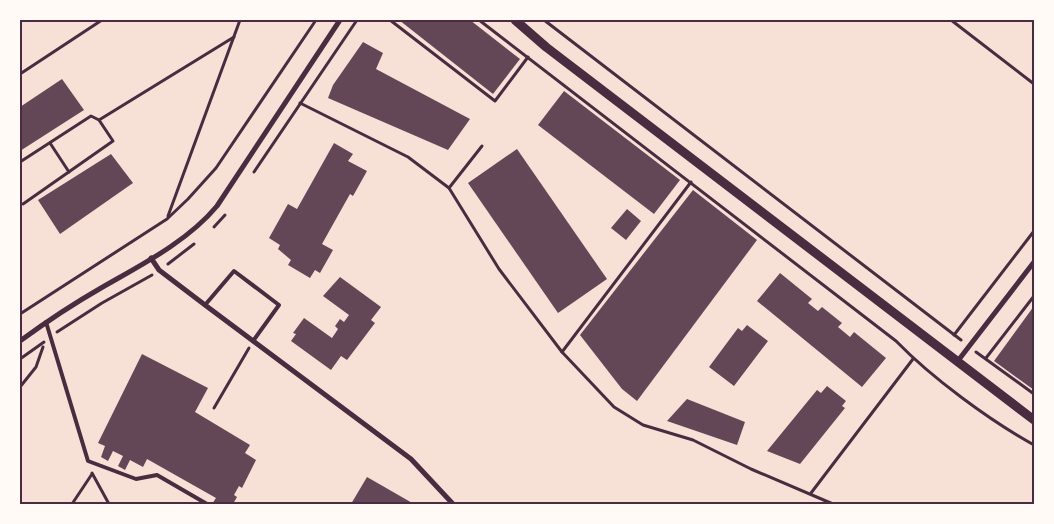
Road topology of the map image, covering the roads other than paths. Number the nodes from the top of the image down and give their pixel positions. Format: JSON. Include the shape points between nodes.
{"nodes":[{"id":1,"x":340,"y":20,"type":"edge"},
{"id":2,"x":515,"y":20,"type":"edge"},
{"id":3,"x":151,"y":258,"type":"junction"},
{"id":4,"x":1034,"y":262,"type":"edge"},
{"id":5,"x":205,"y":305,"type":"junction"},
{"id":6,"x":46,"y":322,"type":"junction"},
{"id":7,"x":20,"y":341,"type":"edge"},
{"id":8,"x":253,"y":341,"type":"junction"},
{"id":9,"x":957,"y":363,"type":"junction"},
{"id":10,"x":1034,"y":420,"type":"edge"},
{"id":11,"x":207,"y":504,"type":"edge"},
{"id":12,"x":452,"y":504,"type":"edge"}],
"edges":[{"from":1,"to":3,"type":"street","via":[[217,206],[204,221]]},
{"from":2,"to":9,"type":"street"},
{"from":3,"to":5,"type":"street","via":[[159,270]]},
{"from":3,"to":6,"type":"street"},
{"from":4,"to":9,"type":"street"},
{"from":5,"to":8,"type":"street"},
{"from":5,"to":8,"type":"lane","via":[[234,271],[279,305]]},
{"from":6,"to":7,"type":"street"},
{"from":6,"to":11,"type":"lane","via":[[88,461],[136,479],[157,475]]},
{"from":8,"to":12,"type":"street","via":[[411,459]]},
{"from":9,"to":10,"type":"street"}]}
